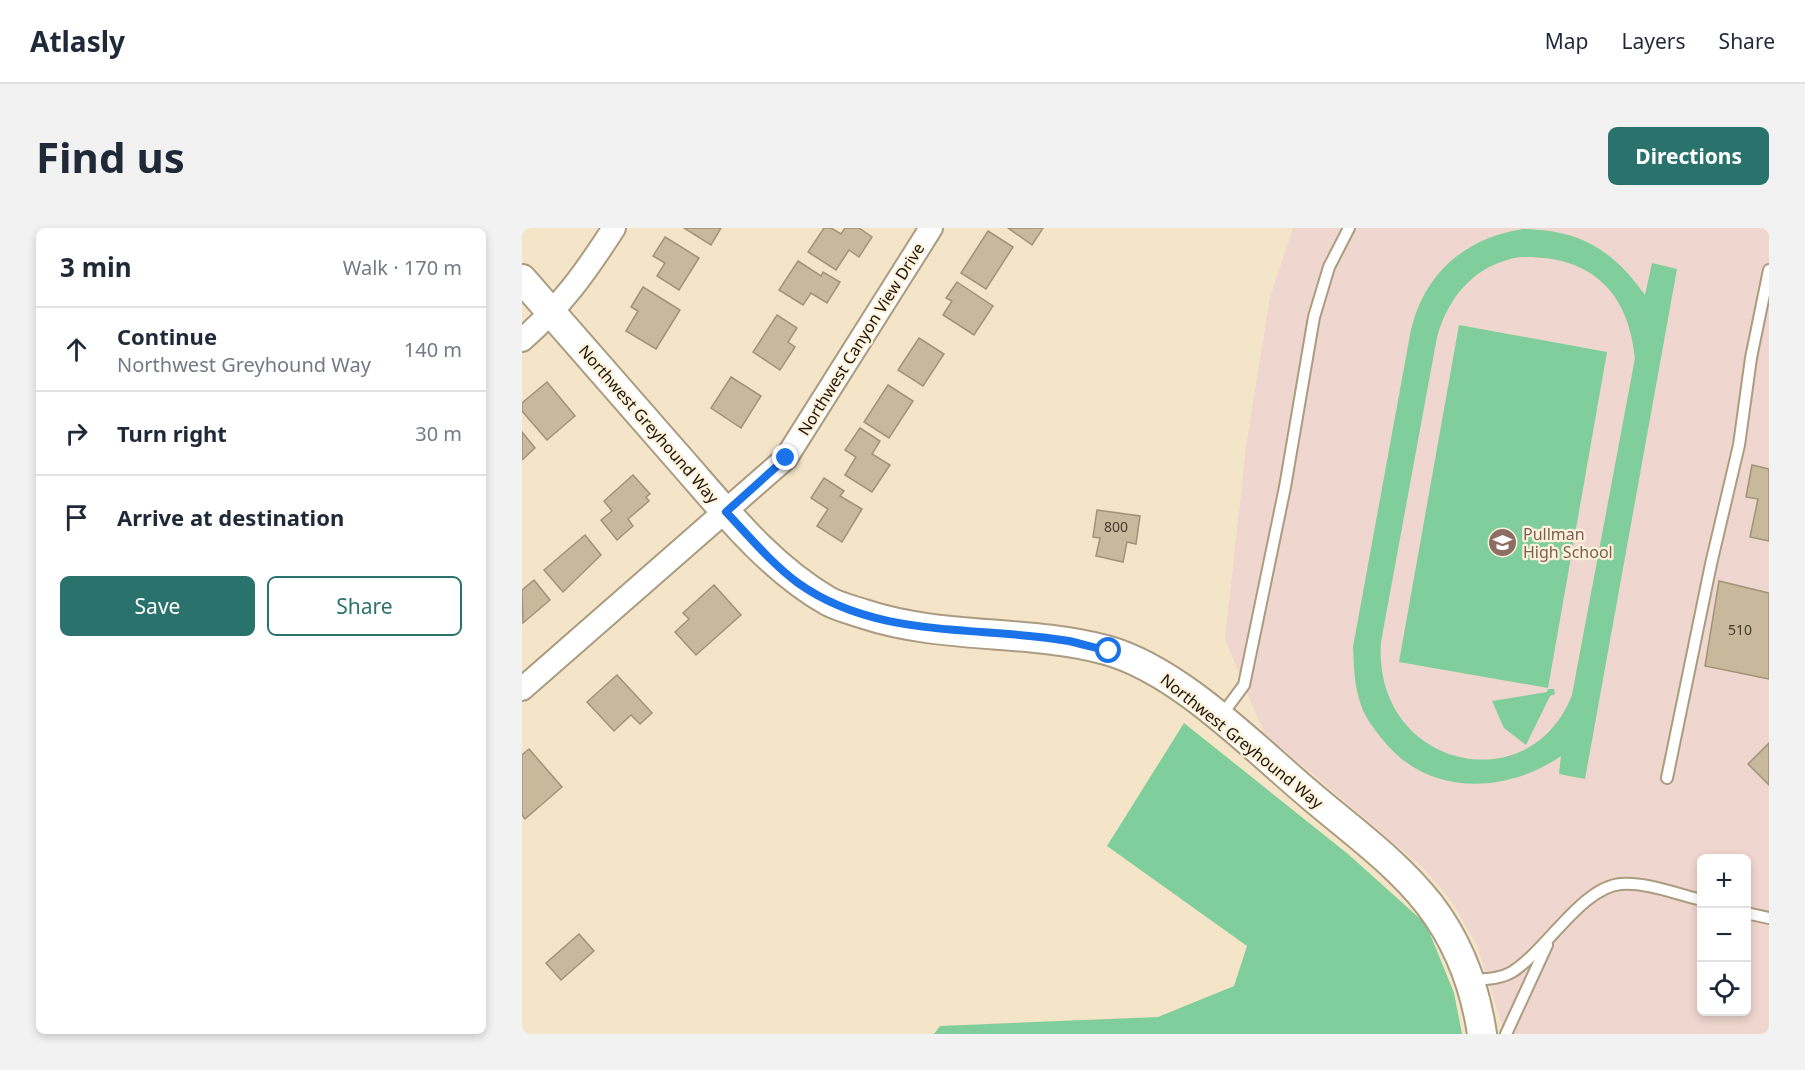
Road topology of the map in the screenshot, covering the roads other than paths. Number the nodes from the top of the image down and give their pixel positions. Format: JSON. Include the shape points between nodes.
{"nodes":[{"id":1,"x":614,"y":228,"type":"edge"},
{"id":2,"x":931,"y":228,"type":"edge"},
{"id":3,"x":1349,"y":228,"type":"edge"},
{"id":4,"x":1769,"y":270,"type":"edge"},
{"id":5,"x":522,"y":279,"type":"edge"},
{"id":6,"x":552,"y":314,"type":"junction"},
{"id":7,"x":522,"y":340,"type":"edge"},
{"id":8,"x":726,"y":512,"type":"junction"},
{"id":9,"x":522,"y":689,"type":"edge"},
{"id":10,"x":1220,"y":719,"type":"junction"},
{"id":11,"x":1667,"y":778,"type":"dead end"},
{"id":12,"x":1697,"y":899,"type":"edge"},
{"id":13,"x":1751,"y":914,"type":"edge"},
{"id":14,"x":1769,"y":918,"type":"edge"},
{"id":15,"x":1548,"y":942,"type":"junction"},
{"id":16,"x":1471,"y":981,"type":"junction"},
{"id":17,"x":1482,"y":1034,"type":"edge"},
{"id":18,"x":1506,"y":1034,"type":"edge"}],
"edges":[{"from":1,"to":6,"type":"street","via":[[582,279]]},
{"from":2,"to":8,"type":"street","name":"Northwest Canyon View Drive","via":[[786,458]]},
{"from":3,"to":10,"type":"lane","via":[[1329,267],[1314,317],[1285,487],[1244,686]]},
{"from":4,"to":11,"type":"lane","via":[[1739,445]]},
{"from":5,"to":6,"type":"street","name":"Northwest Greyhound Way"},
{"from":6,"to":7,"type":"street"},
{"from":6,"to":8,"type":"street","name":"Northwest Greyhound Way"},
{"from":8,"to":9,"type":"street","name":"Northwest Canyon View Drive"},
{"from":8,"to":10,"type":"street","name":"Northwest Greyhound Way","via":[[798,583],[833,604],[918,628],[1068,641],[1109,651],[1154,670]]},
{"from":10,"to":16,"type":"street","name":"Northwest Greyhound Way","via":[[1400,871],[1450,936]]},
{"from":12,"to":15,"type":"lane","via":[[1646,886],[1621,884],[1600,889]]},
{"from":13,"to":14,"type":"lane"},
{"from":15,"to":16,"type":"lane","via":[[1511,972]]},
{"from":15,"to":18,"type":"lane"},
{"from":16,"to":17,"type":"street","name":"Northwest Greyhound Way"}]}
